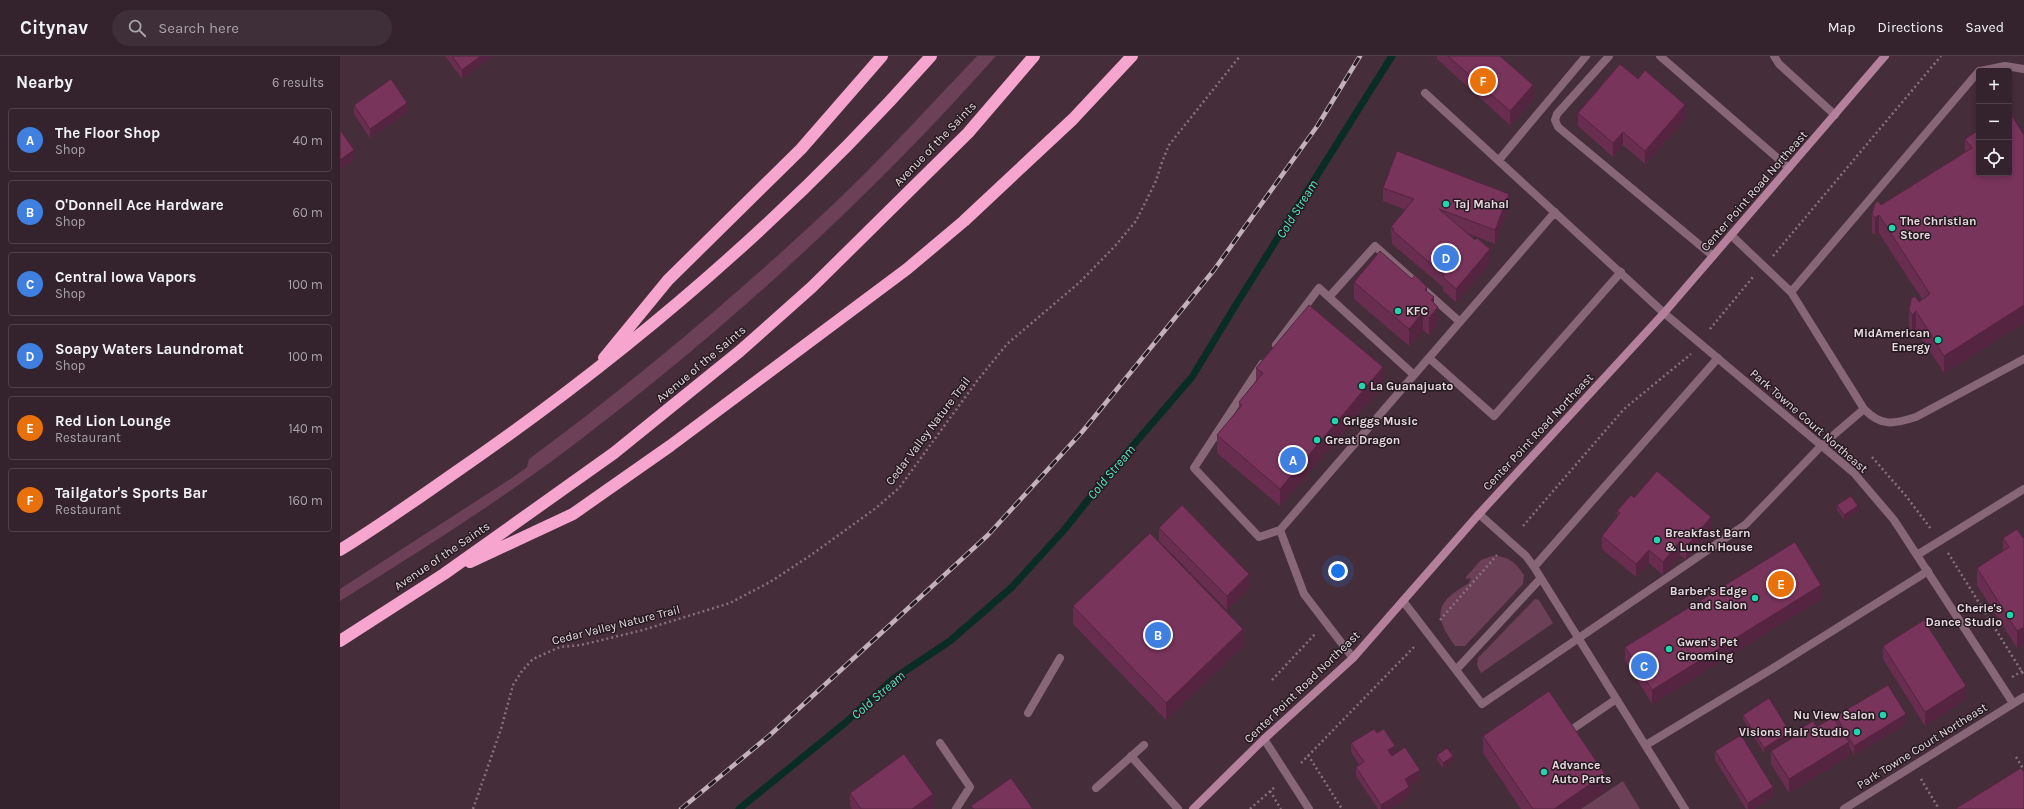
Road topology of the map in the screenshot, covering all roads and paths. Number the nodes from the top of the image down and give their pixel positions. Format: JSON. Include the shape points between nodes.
{"nodes":[{"id":1,"x":882,"y":56,"type":"edge"},
{"id":2,"x":931,"y":56,"type":"edge"},
{"id":3,"x":1034,"y":56,"type":"edge"},
{"id":4,"x":1132,"y":56,"type":"edge"},
{"id":5,"x":1240,"y":56,"type":"edge"},
{"id":6,"x":1586,"y":56,"type":"edge"},
{"id":7,"x":1609,"y":56,"type":"edge"},
{"id":8,"x":1660,"y":56,"type":"edge"},
{"id":9,"x":1774,"y":56,"type":"edge"},
{"id":10,"x":1885,"y":56,"type":"edge"},
{"id":11,"x":1941,"y":56,"type":"edge"},
{"id":12,"x":1995,"y":68,"type":"edge"},
{"id":13,"x":2024,"y":68,"type":"edge"},
{"id":14,"x":1976,"y":76,"type":"edge"},
{"id":15,"x":1425,"y":93,"type":"dead end"},
{"id":16,"x":1835,"y":115,"type":"junction"},
{"id":17,"x":1499,"y":160,"type":"junction"},
{"id":18,"x":1789,"y":168,"type":"junction"},
{"id":19,"x":1556,"y":212,"type":"junction"},
{"id":20,"x":1731,"y":235,"type":"junction"},
{"id":21,"x":1713,"y":256,"type":"junction"},
{"id":22,"x":1763,"y":266,"type":"junction"},
{"id":23,"x":1621,"y":272,"type":"junction"},
{"id":24,"x":1791,"y":292,"type":"junction"},
{"id":25,"x":1329,"y":298,"type":"junction"},
{"id":26,"x":1664,"y":313,"type":"junction"},
{"id":27,"x":1460,"y":322,"type":"junction"},
{"id":28,"x":1710,"y":329,"type":"dead end"},
{"id":29,"x":1692,"y":353,"type":"dead end"},
{"id":30,"x":1429,"y":358,"type":"junction"},
{"id":31,"x":1718,"y":358,"type":"junction"},
{"id":32,"x":2024,"y":359,"type":"edge"},
{"id":33,"x":1414,"y":375,"type":"junction"},
{"id":34,"x":586,"y":379,"type":"junction"},
{"id":35,"x":1864,"y":409,"type":"junction"},
{"id":36,"x":1822,"y":445,"type":"junction"},
{"id":37,"x":1872,"y":457,"type":"dead end"},
{"id":38,"x":2024,"y":489,"type":"edge"},
{"id":39,"x":1479,"y":514,"type":"junction"},
{"id":40,"x":1523,"y":526,"type":"dead end"},
{"id":41,"x":1280,"y":530,"type":"junction"},
{"id":42,"x":1940,"y":542,"type":"junction"},
{"id":43,"x":340,"y":550,"type":"edge"},
{"id":44,"x":1496,"y":555,"type":"dead end"},
{"id":45,"x":1917,"y":556,"type":"junction"},
{"id":46,"x":1534,"y":567,"type":"junction"},
{"id":47,"x":1928,"y":571,"type":"junction"},
{"id":48,"x":444,"y":574,"type":"junction"},
{"id":49,"x":1540,"y":579,"type":"junction"},
{"id":50,"x":1403,"y":601,"type":"junction"},
{"id":51,"x":1440,"y":620,"type":"dead end"},
{"id":52,"x":1326,"y":623,"type":"junction"},
{"id":53,"x":1577,"y":638,"type":"junction"},
{"id":54,"x":340,"y":640,"type":"edge"},
{"id":55,"x":1414,"y":647,"type":"dead end"},
{"id":56,"x":1060,"y":658,"type":"dead end"},
{"id":57,"x":1353,"y":658,"type":"junction"},
{"id":58,"x":1456,"y":670,"type":"junction"},
{"id":59,"x":2024,"y":675,"type":"edge"},
{"id":60,"x":1272,"y":680,"type":"dead end"},
{"id":61,"x":2024,"y":697,"type":"edge"},
{"id":62,"x":1616,"y":700,"type":"junction"},
{"id":63,"x":2013,"y":703,"type":"junction"},
{"id":64,"x":1028,"y":713,"type":"dead end"},
{"id":65,"x":1574,"y":728,"type":"edge"},
{"id":66,"x":1264,"y":739,"type":"junction"},
{"id":67,"x":940,"y":743,"type":"dead end"},
{"id":68,"x":1144,"y":745,"type":"dead end"},
{"id":69,"x":1646,"y":745,"type":"junction"},
{"id":70,"x":1308,"y":755,"type":"junction"},
{"id":71,"x":1131,"y":756,"type":"junction"},
{"id":72,"x":2016,"y":757,"type":"dead end"},
{"id":73,"x":1301,"y":763,"type":"dead end"},
{"id":74,"x":1913,"y":766,"type":"junction"},
{"id":75,"x":2024,"y":770,"type":"edge"},
{"id":76,"x":1276,"y":786,"type":"dead end"},
{"id":77,"x":1096,"y":788,"type":"dead end"},
{"id":78,"x":1270,"y":791,"type":"junction"},
{"id":79,"x":473,"y":809,"type":"edge"},
{"id":80,"x":956,"y":809,"type":"edge"},
{"id":81,"x":1178,"y":809,"type":"edge"},
{"id":82,"x":1193,"y":809,"type":"edge"},
{"id":83,"x":1250,"y":809,"type":"edge"},
{"id":84,"x":1281,"y":809,"type":"edge"},
{"id":85,"x":1309,"y":809,"type":"edge"},
{"id":86,"x":1342,"y":809,"type":"edge"},
{"id":87,"x":1685,"y":809,"type":"edge"},
{"id":88,"x":1844,"y":809,"type":"edge"},
{"id":89,"x":1939,"y":809,"type":"edge"}],
"edges":[{"from":1,"to":34,"type":"highway","via":[[801,149],[668,280]]},
{"from":2,"to":34,"type":"highway","via":[[850,143],[796,196],[687,297]]},
{"from":3,"to":48,"type":"highway","name":"Avenue of the Saints","via":[[968,133],[812,287],[740,351],[614,453]]},
{"from":4,"to":48,"type":"highway","via":[[1073,120],[908,269],[670,446],[573,514]]},
{"from":5,"to":79,"type":"path","name":"Cedar Valley Nature Trail","via":[[1169,145],[1156,181],[1136,221],[1080,282],[1008,344],[977,381],[899,488],[812,555],[770,582],[730,603],[643,630],[560,647],[533,659],[513,685],[501,729]]},
{"from":6,"to":17,"type":"street"},
{"from":7,"to":21,"type":"street","via":[[1557,114],[1555,120],[1558,127]]},
{"from":8,"to":18,"type":"street"},
{"from":9,"to":16,"type":"street"},
{"from":10,"to":16,"type":"main road","name":"Center Point Road Northeast"},
{"from":11,"to":22,"type":"path"},
{"from":12,"to":13,"type":"street"},
{"from":14,"to":24,"type":"street"},
{"from":15,"to":17,"type":"street","name":"Park Towne Court Northeast"},
{"from":16,"to":18,"type":"main road","name":"Center Point Road Northeast"},
{"from":17,"to":19,"type":"street","name":"Park Towne Court Northeast"},
{"from":18,"to":20,"type":"main road","name":"Center Point Road Northeast"},
{"from":19,"to":23,"type":"street","name":"Park Towne Court Northeast"},
{"from":19,"to":27,"type":"street"},
{"from":20,"to":21,"type":"main road","name":"Center Point Road Northeast"},
{"from":20,"to":22,"type":"street"},
{"from":21,"to":26,"type":"main road","name":"Center Point Road Northeast"},
{"from":22,"to":24,"type":"street"},
{"from":22,"to":28,"type":"path"},
{"from":23,"to":26,"type":"street","name":"Park Towne Court Northeast"},
{"from":23,"to":30,"type":"street","via":[[1494,416]]},
{"from":24,"to":35,"type":"street"},
{"from":25,"to":27,"type":"street","via":[[1375,246]]},
{"from":25,"to":33,"type":"street"},
{"from":25,"to":41,"type":"street","via":[[1319,288],[1270,354],[1194,468],[1259,537]]},
{"from":26,"to":31,"type":"street","name":"Park Towne Court Northeast"},
{"from":26,"to":39,"type":"main road","name":"Center Point Road Northeast"},
{"from":27,"to":30,"type":"street"},
{"from":29,"to":40,"type":"path","via":[[1624,409]]},
{"from":30,"to":33,"type":"street"},
{"from":31,"to":36,"type":"street","name":"Park Towne Court Northeast"},
{"from":31,"to":46,"type":"street"},
{"from":32,"to":35,"type":"street","via":[[1916,417],[1887,423],[1873,418]]},
{"from":33,"to":41,"type":"street"},
{"from":34,"to":43,"type":"highway","via":[[489,450]]},
{"from":35,"to":36,"type":"street"},
{"from":36,"to":45,"type":"street","name":"Park Towne Court Northeast","via":[[1854,473],[1894,520]]},
{"from":36,"to":53,"type":"street","via":[[1746,524]]},
{"from":37,"to":42,"type":"path","via":[[1906,496]]},
{"from":38,"to":42,"type":"street"},
{"from":39,"to":46,"type":"street","via":[[1526,556]]},
{"from":39,"to":50,"type":"main road","name":"Center Point Road Northeast"},
{"from":41,"to":52,"type":"street","via":[[1304,594]]},
{"from":42,"to":45,"type":"street"},
{"from":42,"to":59,"type":"path"},
{"from":44,"to":51,"type":"path"},
{"from":45,"to":47,"type":"street","name":"Park Towne Court Northeast"},
{"from":46,"to":49,"type":"street"},
{"from":47,"to":63,"type":"street","name":"Park Towne Court Northeast"},
{"from":47,"to":69,"type":"street"},
{"from":48,"to":54,"type":"highway","name":"Avenue of the Saints"},
{"from":49,"to":53,"type":"street"},
{"from":49,"to":58,"type":"street"},
{"from":50,"to":57,"type":"main road","name":"Center Point Road Northeast"},
{"from":50,"to":58,"type":"street"},
{"from":52,"to":57,"type":"street"},
{"from":52,"to":60,"type":"path"},
{"from":53,"to":58,"type":"street","via":[[1482,704]]},
{"from":53,"to":62,"type":"street"},
{"from":55,"to":70,"type":"path"},
{"from":56,"to":64,"type":"street"},
{"from":57,"to":66,"type":"main road","name":"Center Point Road Northeast"},
{"from":61,"to":63,"type":"street","name":"Park Towne Court Northeast"},
{"from":62,"to":65,"type":"street"},
{"from":62,"to":69,"type":"street"},
{"from":63,"to":74,"type":"street","name":"Park Towne Court Northeast"},
{"from":66,"to":82,"type":"main road","name":"Center Point Road Northeast"},
{"from":66,"to":85,"type":"street"},
{"from":67,"to":80,"type":"street","via":[[970,787]]},
{"from":68,"to":71,"type":"street"},
{"from":69,"to":87,"type":"street"},
{"from":70,"to":73,"type":"path"},
{"from":70,"to":86,"type":"path"},
{"from":71,"to":77,"type":"street"},
{"from":71,"to":81,"type":"street"},
{"from":72,"to":75,"type":"path"},
{"from":74,"to":88,"type":"street","name":"Park Towne Court Northeast"},
{"from":74,"to":89,"type":"path"},
{"from":76,"to":78,"type":"path"},
{"from":78,"to":83,"type":"path"},
{"from":78,"to":84,"type":"path"}]}
